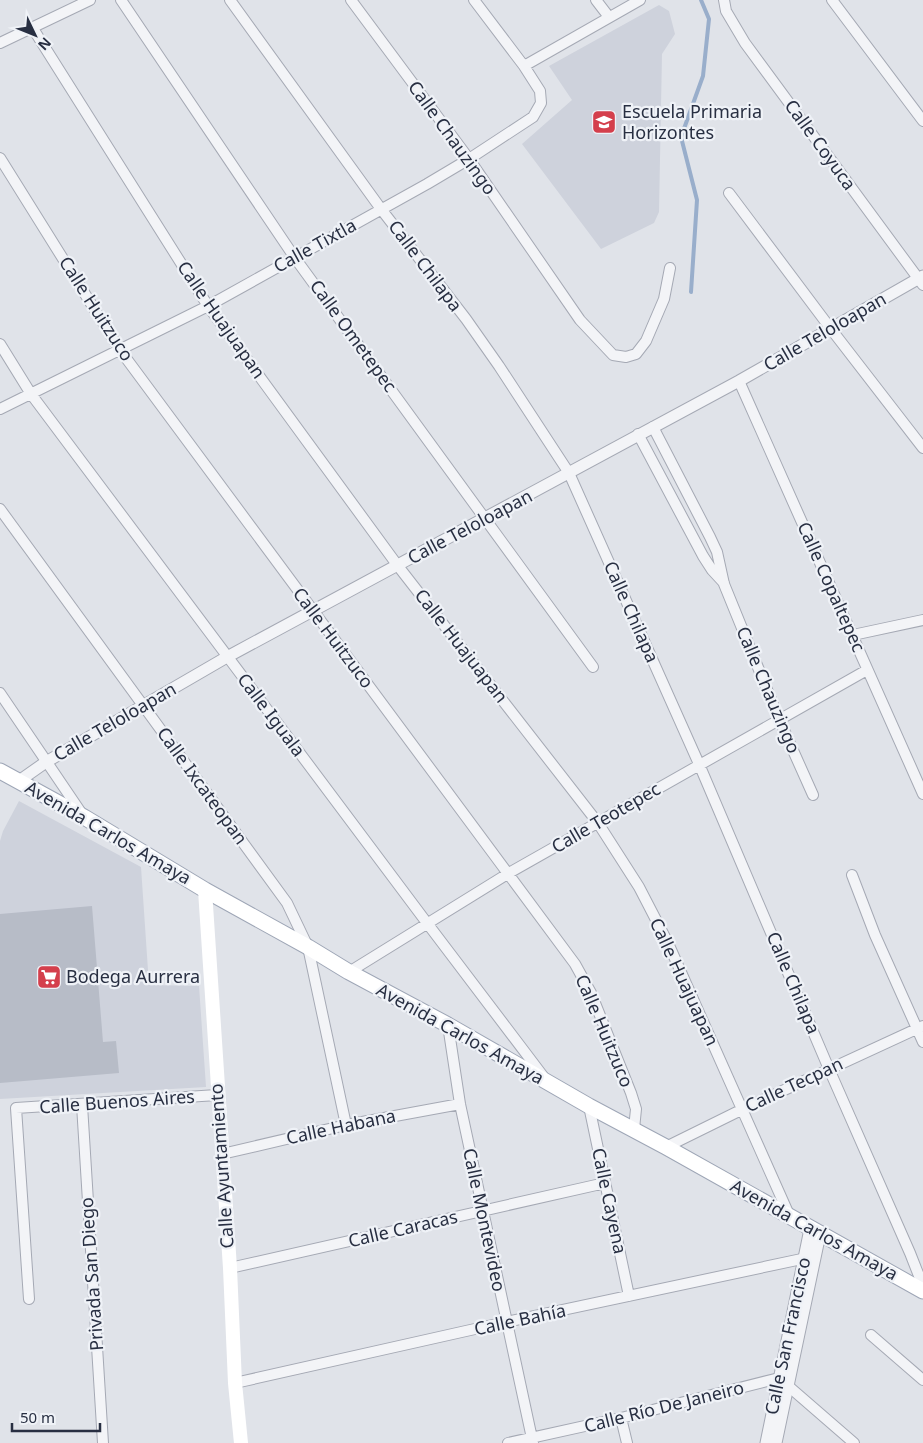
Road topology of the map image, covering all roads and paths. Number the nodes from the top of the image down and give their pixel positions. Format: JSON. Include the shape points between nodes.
{"nodes":[{"id":1,"x":90,"y":0,"type":"edge"},
{"id":2,"x":121,"y":0,"type":"edge"},
{"id":3,"x":230,"y":0,"type":"edge"},
{"id":4,"x":350,"y":0,"type":"edge"},
{"id":5,"x":474,"y":0,"type":"edge"},
{"id":6,"x":596,"y":0,"type":"edge"},
{"id":7,"x":640,"y":0,"type":"edge"},
{"id":8,"x":724,"y":0,"type":"edge"},
{"id":9,"x":832,"y":0,"type":"edge"},
{"id":10,"x":608,"y":17,"type":"junction"},
{"id":11,"x":32,"y":27,"type":"junction"},
{"id":12,"x":0,"y":44,"type":"edge"},
{"id":13,"x":524,"y":66,"type":"junction"},
{"id":14,"x":923,"y":121,"type":"edge"},
{"id":15,"x":0,"y":158,"type":"edge"},
{"id":16,"x":469,"y":159,"type":"junction"},
{"id":17,"x":730,"y":193,"type":"dead end"},
{"id":18,"x":381,"y":209,"type":"junction"},
{"id":19,"x":296,"y":258,"type":"junction"},
{"id":20,"x":670,"y":268,"type":"dead end"},
{"id":21,"x":921,"y":280,"type":"edge"},
{"id":22,"x":208,"y":306,"type":"junction"},
{"id":23,"x":831,"y":330,"type":"junction"},
{"id":24,"x":0,"y":344,"type":"edge"},
{"id":25,"x":120,"y":350,"type":"junction"},
{"id":26,"x":739,"y":381,"type":"junction"},
{"id":27,"x":31,"y":394,"type":"junction"},
{"id":28,"x":0,"y":409,"type":"edge"},
{"id":29,"x":653,"y":427,"type":"junction"},
{"id":30,"x":638,"y":434,"type":"junction"},
{"id":31,"x":923,"y":448,"type":"edge"},
{"id":32,"x":569,"y":473,"type":"junction"},
{"id":33,"x":0,"y":509,"type":"edge"},
{"id":34,"x":486,"y":518,"type":"junction"},
{"id":35,"x":398,"y":566,"type":"junction"},
{"id":36,"x":724,"y":584,"type":"junction"},
{"id":37,"x":313,"y":611,"type":"junction"},
{"id":38,"x":923,"y":620,"type":"edge"},
{"id":39,"x":853,"y":635,"type":"junction"},
{"id":40,"x":228,"y":658,"type":"junction"},
{"id":41,"x":593,"y":667,"type":"dead end"},
{"id":42,"x":867,"y":670,"type":"junction"},
{"id":43,"x":0,"y":693,"type":"edge"},
{"id":44,"x":143,"y":705,"type":"junction"},
{"id":45,"x":779,"y":719,"type":"junction"},
{"id":46,"x":46,"y":762,"type":"junction"},
{"id":47,"x":699,"y":764,"type":"junction"},
{"id":48,"x":0,"y":771,"type":"edge"},
{"id":49,"x":19,"y":781,"type":"junction"},
{"id":50,"x":923,"y":794,"type":"edge"},
{"id":51,"x":813,"y":795,"type":"dead end"},
{"id":52,"x":84,"y":817,"type":"junction"},
{"id":53,"x":598,"y":823,"type":"junction"},
{"id":54,"x":509,"y":873,"type":"junction"},
{"id":55,"x":852,"y":875,"type":"dead end"},
{"id":56,"x":204,"y":890,"type":"junction"},
{"id":57,"x":427,"y":923,"type":"junction"},
{"id":58,"x":308,"y":947,"type":"junction"},
{"id":59,"x":349,"y":972,"type":"junction"},
{"id":60,"x":448,"y":1025,"type":"junction"},
{"id":61,"x":920,"y":1027,"type":"edge"},
{"id":62,"x":923,"y":1042,"type":"edge"},
{"id":63,"x":829,"y":1069,"type":"junction"},
{"id":64,"x":548,"y":1082,"type":"junction"},
{"id":65,"x":217,"y":1095,"type":"junction"},
{"id":66,"x":460,"y":1104,"type":"junction"},
{"id":67,"x":82,"y":1105,"type":"junction"},
{"id":68,"x":589,"y":1106,"type":"junction"},
{"id":69,"x":741,"y":1110,"type":"junction"},
{"id":70,"x":346,"y":1124,"type":"junction"},
{"id":71,"x":634,"y":1129,"type":"junction"},
{"id":72,"x":666,"y":1147,"type":"junction"},
{"id":73,"x":222,"y":1154,"type":"junction"},
{"id":74,"x":605,"y":1183,"type":"junction"},
{"id":75,"x":483,"y":1211,"type":"junction"},
{"id":76,"x":790,"y":1218,"type":"junction"},
{"id":77,"x":815,"y":1232,"type":"junction"},
{"id":78,"x":810,"y":1258,"type":"junction"},
{"id":79,"x":230,"y":1268,"type":"junction"},
{"id":80,"x":923,"y":1286,"type":"edge"},
{"id":81,"x":923,"y":1291,"type":"edge"},
{"id":82,"x":629,"y":1296,"type":"junction"},
{"id":83,"x":29,"y":1299,"type":"dead end"},
{"id":84,"x":506,"y":1322,"type":"junction"},
{"id":85,"x":871,"y":1335,"type":"dead end"},
{"id":86,"x":923,"y":1380,"type":"edge"},
{"id":87,"x":784,"y":1382,"type":"junction"},
{"id":88,"x":235,"y":1383,"type":"junction"},
{"id":89,"x":621,"y":1418,"type":"junction"},
{"id":90,"x":533,"y":1440,"type":"edge"},
{"id":91,"x":103,"y":1443,"type":"edge"},
{"id":92,"x":241,"y":1443,"type":"edge"},
{"id":93,"x":508,"y":1443,"type":"edge"},
{"id":94,"x":626,"y":1443,"type":"edge"},
{"id":95,"x":766,"y":1443,"type":"edge"},
{"id":96,"x":776,"y":1443,"type":"edge"},
{"id":97,"x":854,"y":1443,"type":"edge"}],
"edges":[{"from":1,"to":11,"type":"street"},
{"from":2,"to":19,"type":"street","name":"Calle Ometepec"},
{"from":3,"to":18,"type":"street","name":"Calle Chilapa"},
{"from":4,"to":16,"type":"street","name":"Calle Chauzingo"},
{"from":5,"to":13,"type":"street","name":"Calle Tixtla"},
{"from":6,"to":10,"type":"street"},
{"from":7,"to":10,"type":"street"},
{"from":8,"to":21,"type":"street","name":"Calle Coyuca","via":[[726,11],[745,43]]},
{"from":9,"to":14,"type":"street"},
{"from":10,"to":13,"type":"street"},
{"from":11,"to":12,"type":"street"},
{"from":11,"to":22,"type":"street","name":"Calle Huajuapan"},
{"from":13,"to":16,"type":"street","name":"Calle Tixtla","via":[[540,91],[541,103],[537,112],[527,122]]},
{"from":15,"to":25,"type":"street","name":"Calle Huitzuco"},
{"from":16,"to":18,"type":"street","name":"Calle Tixtla"},
{"from":16,"to":20,"type":"street","name":"Calle Chauzingo","via":[[580,320],[613,355],[626,357],[636,354],[646,341],[664,299]]},
{"from":17,"to":23,"type":"street"},
{"from":18,"to":19,"type":"street","name":"Calle Tixtla"},
{"from":18,"to":32,"type":"street","name":"Calle Chilapa","via":[[488,350]]},
{"from":19,"to":22,"type":"street","name":"Calle Tixtla"},
{"from":19,"to":34,"type":"street","name":"Calle Ometepec"},
{"from":21,"to":23,"type":"street","name":"Calle Teloloapan"},
{"from":22,"to":25,"type":"street","name":"Calle Tixtla"},
{"from":22,"to":35,"type":"street","name":"Calle Huajuapan"},
{"from":23,"to":26,"type":"street","name":"Calle Teloloapan"},
{"from":23,"to":31,"type":"street"},
{"from":24,"to":27,"type":"street","name":"Calle Iguala"},
{"from":25,"to":27,"type":"street","name":"Calle Tixtla"},
{"from":25,"to":37,"type":"street","name":"Calle Huitzuco"},
{"from":26,"to":29,"type":"street","name":"Calle Teloloapan"},
{"from":26,"to":39,"type":"street","name":"Calle Copaltepec"},
{"from":27,"to":28,"type":"street","name":"Calle Tixtla"},
{"from":27,"to":40,"type":"street","name":"Calle Iguala"},
{"from":29,"to":30,"type":"street","name":"Calle Teloloapan"},
{"from":29,"to":36,"type":"street","name":"Calle Chauzingo","via":[[717,552]]},
{"from":30,"to":32,"type":"street","name":"Calle Teloloapan"},
{"from":30,"to":36,"type":"street","name":"Calle Chauzingo","via":[[703,556]]},
{"from":32,"to":34,"type":"street","name":"Calle Teloloapan"},
{"from":32,"to":47,"type":"street","name":"Calle Chilapa"},
{"from":33,"to":44,"type":"street","name":"Calle Ixcateopan"},
{"from":34,"to":35,"type":"street","name":"Calle Teloloapan"},
{"from":34,"to":41,"type":"street","name":"Calle Ometepec"},
{"from":35,"to":37,"type":"street","name":"Calle Teloloapan"},
{"from":35,"to":53,"type":"street","name":"Calle Huajuapan"},
{"from":36,"to":45,"type":"street","name":"Calle Chauzingo"},
{"from":37,"to":40,"type":"street","name":"Calle Teloloapan"},
{"from":37,"to":54,"type":"street","name":"Calle Huitzuco"},
{"from":38,"to":39,"type":"street"},
{"from":39,"to":42,"type":"street","name":"Calle Copaltepec"},
{"from":40,"to":44,"type":"street","name":"Calle Teloloapan"},
{"from":40,"to":57,"type":"street","name":"Calle Iguala"},
{"from":42,"to":45,"type":"street","name":"Calle Teotepec"},
{"from":42,"to":50,"type":"street","name":"Calle Copaltepec"},
{"from":43,"to":46,"type":"street"},
{"from":44,"to":46,"type":"street","name":"Calle Teloloapan"},
{"from":44,"to":58,"type":"street","name":"Calle Ixcateopan","via":[[274,884]]},
{"from":45,"to":47,"type":"street","name":"Calle Teotepec"},
{"from":45,"to":51,"type":"street","name":"Calle Chauzingo"},
{"from":46,"to":49,"type":"street","name":"Calle Teloloapan"},
{"from":46,"to":52,"type":"street"},
{"from":47,"to":53,"type":"street","name":"Calle Teotepec"},
{"from":47,"to":63,"type":"street","name":"Calle Chilapa"},
{"from":48,"to":49,"type":"main road","name":"Avenida Carlos Amaya"},
{"from":49,"to":52,"type":"main road","name":"Avenida Carlos Amaya"},
{"from":52,"to":56,"type":"main road","name":"Avenida Carlos Amaya"},
{"from":53,"to":54,"type":"street","name":"Calle Teotepec"},
{"from":53,"to":69,"type":"street","name":"Calle Huajuapan","via":[[639,887],[668,943]]},
{"from":54,"to":57,"type":"street","name":"Calle Teotepec"},
{"from":54,"to":71,"type":"street","name":"Calle Huitzuco","via":[[575,964],[591,993],[636,1109]]},
{"from":55,"to":61,"type":"street","via":[[875,935]]},
{"from":56,"to":58,"type":"main road","name":"Avenida Carlos Amaya"},
{"from":56,"to":65,"type":"main road","name":"Calle Ayuntamiento"},
{"from":57,"to":59,"type":"street","name":"Calle Teotepec"},
{"from":57,"to":64,"type":"street","name":"Calle Iguala"},
{"from":58,"to":59,"type":"main road","name":"Avenida Carlos Amaya"},
{"from":58,"to":70,"type":"street","name":"Calle Ixcateopan"},
{"from":59,"to":60,"type":"main road","name":"Avenida Carlos Amaya"},
{"from":60,"to":64,"type":"main road","name":"Avenida Carlos Amaya"},
{"from":60,"to":66,"type":"street","name":"Calle Montevideo"},
{"from":61,"to":62,"type":"street"},
{"from":61,"to":63,"type":"street","name":"Calle Tecpan"},
{"from":63,"to":69,"type":"street","name":"Calle Tecpan"},
{"from":63,"to":80,"type":"street","name":"Calle Chilapa"},
{"from":64,"to":68,"type":"main road","name":"Avenida Carlos Amaya"},
{"from":65,"to":67,"type":"street","name":"Calle Buenos Aires"},
{"from":65,"to":73,"type":"main road","name":"Calle Ayuntamiento"},
{"from":66,"to":70,"type":"street","name":"Calle Habana"},
{"from":66,"to":75,"type":"street","name":"Calle Montevideo"},
{"from":67,"to":83,"type":"street","name":"Calle Buenos Aires","via":[[16,1108]]},
{"from":67,"to":91,"type":"street","name":"Privada San Diego"},
{"from":68,"to":71,"type":"main road","name":"Avenida Carlos Amaya"},
{"from":68,"to":74,"type":"street","name":"Calle Cayena"},
{"from":69,"to":72,"type":"street","name":"Calle Tecpan"},
{"from":69,"to":76,"type":"street","name":"Calle Huajuapan"},
{"from":70,"to":73,"type":"street","name":"Calle Habana"},
{"from":71,"to":72,"type":"main road","name":"Avenida Carlos Amaya"},
{"from":72,"to":76,"type":"main road","name":"Avenida Carlos Amaya"},
{"from":73,"to":79,"type":"main road","name":"Calle Ayuntamiento"},
{"from":74,"to":75,"type":"street","name":"Calle Caracas"},
{"from":74,"to":82,"type":"street","name":"Calle Cayena"},
{"from":75,"to":79,"type":"street","name":"Calle Caracas"},
{"from":75,"to":84,"type":"street","name":"Calle Montevideo"},
{"from":76,"to":77,"type":"main road","name":"Avenida Carlos Amaya"},
{"from":77,"to":78,"type":"street","name":"Calle San Francisco"},
{"from":77,"to":81,"type":"main road","name":"Avenida Carlos Amaya"},
{"from":78,"to":82,"type":"street","name":"Calle Bahía"},
{"from":78,"to":87,"type":"street","name":"Calle San Francisco"},
{"from":79,"to":88,"type":"main road","name":"Calle Ayuntamiento"},
{"from":82,"to":84,"type":"street","name":"Calle Bahía"},
{"from":84,"to":88,"type":"street","name":"Calle Bahía"},
{"from":84,"to":90,"type":"street","name":"Calle Montevideo"},
{"from":85,"to":86,"type":"street"},
{"from":87,"to":89,"type":"street","name":"Calle Río De Janeiro"},
{"from":87,"to":95,"type":"street","name":"Calle San Francisco"},
{"from":87,"to":96,"type":"street","name":"Calle San Francisco"},
{"from":87,"to":97,"type":"street"},
{"from":88,"to":92,"type":"main road","name":"Calle Ayuntamiento"},
{"from":89,"to":90,"type":"street","name":"Calle Río De Janeiro"},
{"from":89,"to":94,"type":"street"},
{"from":90,"to":93,"type":"street","name":"Calle Río De Janeiro"}]}
